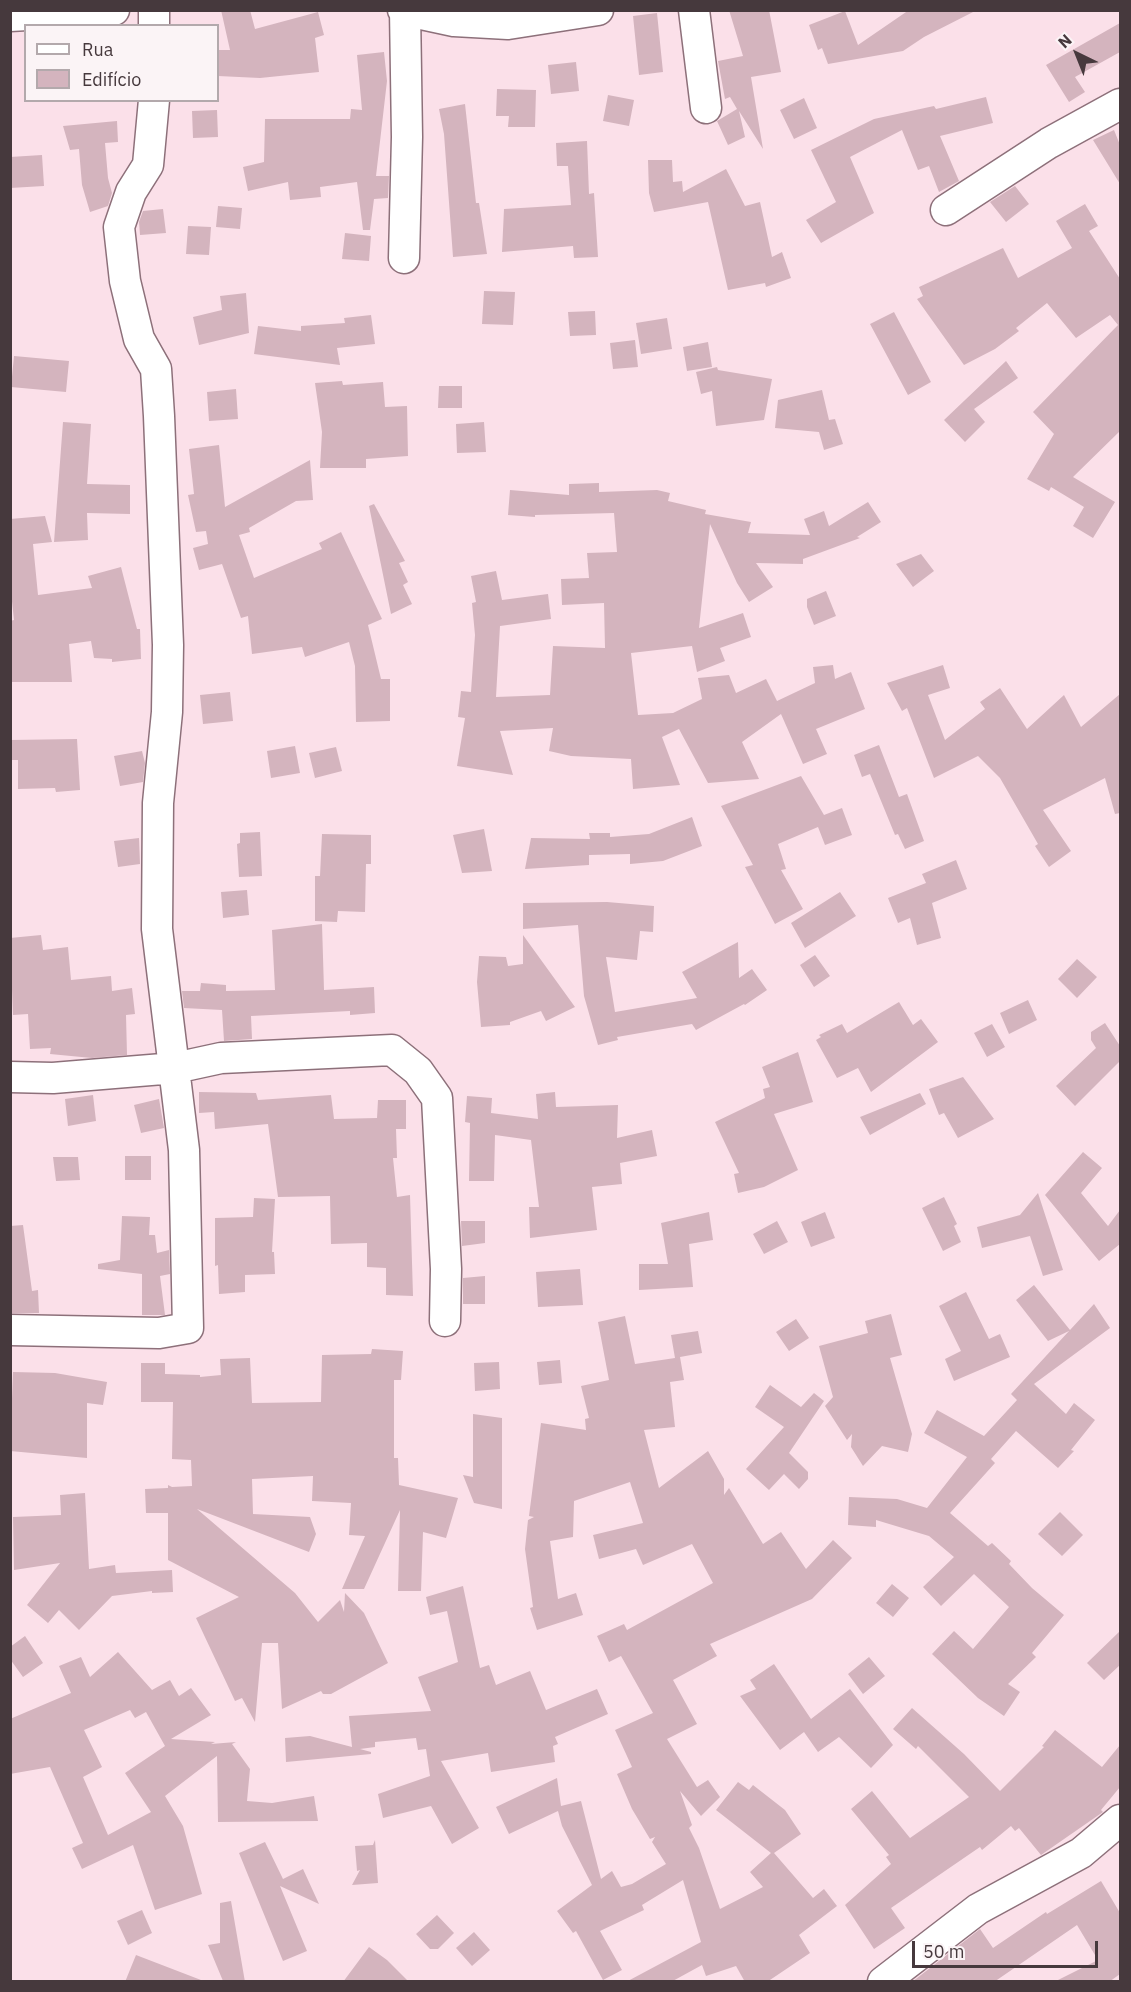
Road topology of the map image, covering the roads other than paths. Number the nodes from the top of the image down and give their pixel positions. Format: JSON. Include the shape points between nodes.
{"nodes":[{"id":1,"x":114,"y":10,"type":"edge"},
{"id":2,"x":598,"y":10,"type":"edge"},
{"id":3,"x":694,"y":10,"type":"edge"},
{"id":4,"x":404,"y":11,"type":"edge"},
{"id":5,"x":10,"y":16,"type":"edge"},
{"id":6,"x":154,"y":102,"type":"edge"},
{"id":7,"x":1120,"y":104,"type":"edge"},
{"id":8,"x":706,"y":108,"type":"dead end"},
{"id":9,"x":946,"y":210,"type":"dead end"},
{"id":10,"x":404,"y":258,"type":"dead end"},
{"id":11,"x":174,"y":1068,"type":"junction"},
{"id":12,"x":10,"y":1077,"type":"edge"},
{"id":13,"x":445,"y":1321,"type":"dead end"},
{"id":14,"x":10,"y":1330,"type":"edge"},
{"id":15,"x":1120,"y":1820,"type":"edge"},
{"id":16,"x":883,"y":1982,"type":"edge"}],
"edges":[{"from":1,"to":5,"type":"street"},
{"from":2,"to":4,"type":"street","via":[[508,24],[454,21]]},
{"from":3,"to":8,"type":"street"},
{"from":4,"to":10,"type":"street"},
{"from":6,"to":11,"type":"street","via":[[147,165],[131,192],[119,227],[125,281],[140,339],[156,369],[159,405],[168,645],[156,894]]},
{"from":7,"to":9,"type":"street","via":[[1058,138]]},
{"from":11,"to":12,"type":"street","via":[[53,1078]]},
{"from":11,"to":13,"type":"street","via":[[221,1058],[392,1050],[418,1071],[437,1098]]},
{"from":11,"to":14,"type":"street","via":[[184,1150],[188,1328],[159,1333]]},
{"from":15,"to":16,"type":"street","via":[[1081,1853],[978,1909]]}]}
